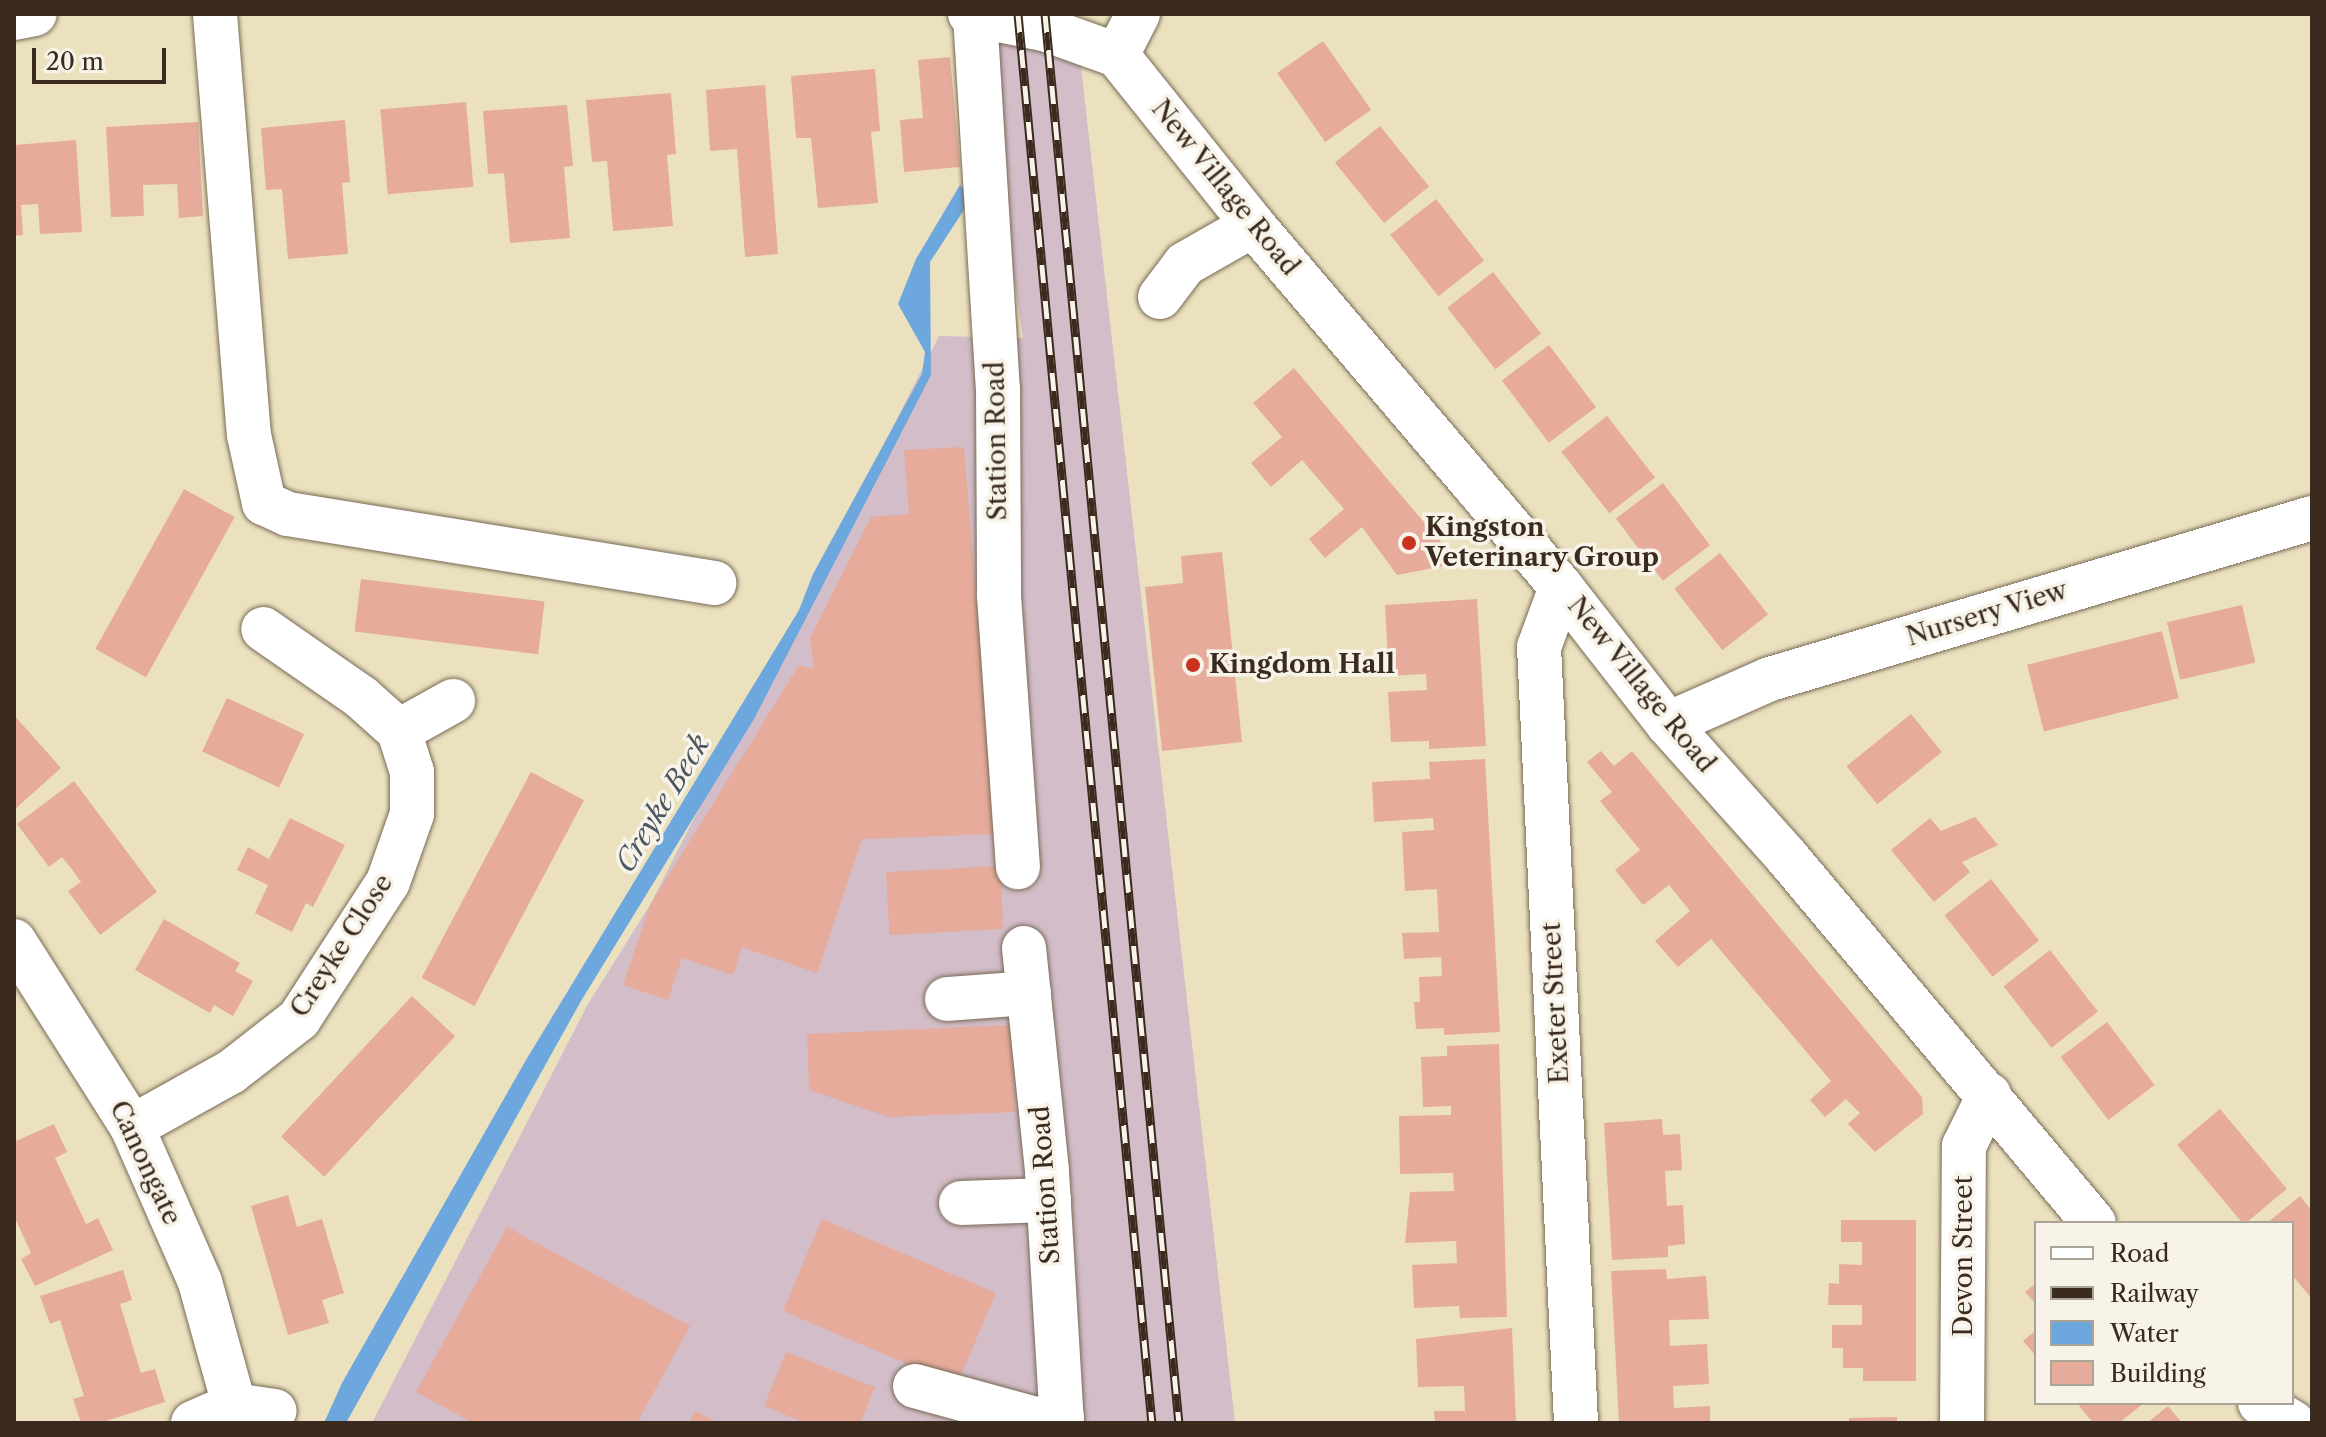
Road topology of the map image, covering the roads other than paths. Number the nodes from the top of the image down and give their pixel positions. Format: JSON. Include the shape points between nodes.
{"nodes":[{"id":1,"x":35,"y":14,"type":"edge"},
{"id":2,"x":215,"y":14,"type":"edge"},
{"id":3,"x":1138,"y":14,"type":"edge"},
{"id":4,"x":972,"y":15,"type":"edge"},
{"id":5,"x":14,"y":18,"type":"edge"},
{"id":6,"x":1117,"y":55,"type":"junction"},
{"id":7,"x":1253,"y":225,"type":"junction"},
{"id":8,"x":1160,"y":297,"type":"dead end"},
{"id":9,"x":2312,"y":518,"type":"edge"},
{"id":10,"x":714,"y":583,"type":"dead end"},
{"id":11,"x":1561,"y":587,"type":"junction"},
{"id":12,"x":263,"y":626,"type":"dead end"},
{"id":13,"x":453,"y":701,"type":"dead end"},
{"id":14,"x":1668,"y":724,"type":"junction"},
{"id":15,"x":399,"y":731,"type":"junction"},
{"id":16,"x":1018,"y":867,"type":"dead end"},
{"id":17,"x":14,"y":941,"type":"edge"},
{"id":18,"x":1024,"y":948,"type":"dead end"},
{"id":19,"x":1029,"y":993,"type":"junction"},
{"id":20,"x":947,"y":999,"type":"dead end"},
{"id":21,"x":1989,"y":1095,"type":"junction"},
{"id":22,"x":132,"y":1127,"type":"junction"},
{"id":23,"x":1049,"y":1200,"type":"junction"},
{"id":24,"x":961,"y":1203,"type":"dead end"},
{"id":25,"x":2092,"y":1221,"type":"edge"},
{"id":26,"x":915,"y":1386,"type":"dead end"},
{"id":27,"x":2263,"y":1405,"type":"edge"},
{"id":28,"x":1062,"y":1420,"type":"edge"},
{"id":29,"x":193,"y":1423,"type":"edge"},
{"id":30,"x":1576,"y":1423,"type":"edge"},
{"id":31,"x":1962,"y":1423,"type":"edge"},
{"id":32,"x":2293,"y":1423,"type":"edge"}],
"edges":[{"from":1,"to":5,"type":"street"},
{"from":2,"to":10,"type":"street","via":[[249,435],[264,503],[288,514]]},
{"from":3,"to":6,"type":"street"},
{"from":4,"to":6,"type":"street","via":[[1047,30]]},
{"from":4,"to":16,"type":"street","name":"Station Road","via":[[998,389],[999,596]]},
{"from":6,"to":7,"type":"street","name":"New Village Road"},
{"from":7,"to":8,"type":"street","via":[[1185,264]]},
{"from":7,"to":11,"type":"street","name":"New Village Road"},
{"from":9,"to":14,"type":"street","name":"Nursery View","via":[[1770,679]]},
{"from":11,"to":14,"type":"street","name":"New Village Road"},
{"from":11,"to":30,"type":"street","name":"Exeter Street","via":[[1539,647]]},
{"from":12,"to":15,"type":"street"},
{"from":13,"to":15,"type":"street"},
{"from":14,"to":21,"type":"street","name":"New Village Road"},
{"from":15,"to":22,"type":"street","name":"Creyke Close","via":[[412,772],[412,814],[388,882],[299,1019],[231,1072]]},
{"from":17,"to":22,"type":"street","name":"Canongate"},
{"from":18,"to":19,"type":"street","name":"Station Road"},
{"from":19,"to":20,"type":"street"},
{"from":19,"to":23,"type":"street","name":"Station Road"},
{"from":21,"to":25,"type":"street","name":"New Village Road"},
{"from":21,"to":31,"type":"street","name":"Devon Street","via":[[1964,1146]]},
{"from":22,"to":29,"type":"street","name":"Canongate","via":[[254,1408]]},
{"from":23,"to":24,"type":"street"},
{"from":23,"to":28,"type":"street","name":"Station Road"},
{"from":26,"to":28,"type":"street","via":[[1036,1419]]},
{"from":27,"to":32,"type":"street"}]}
